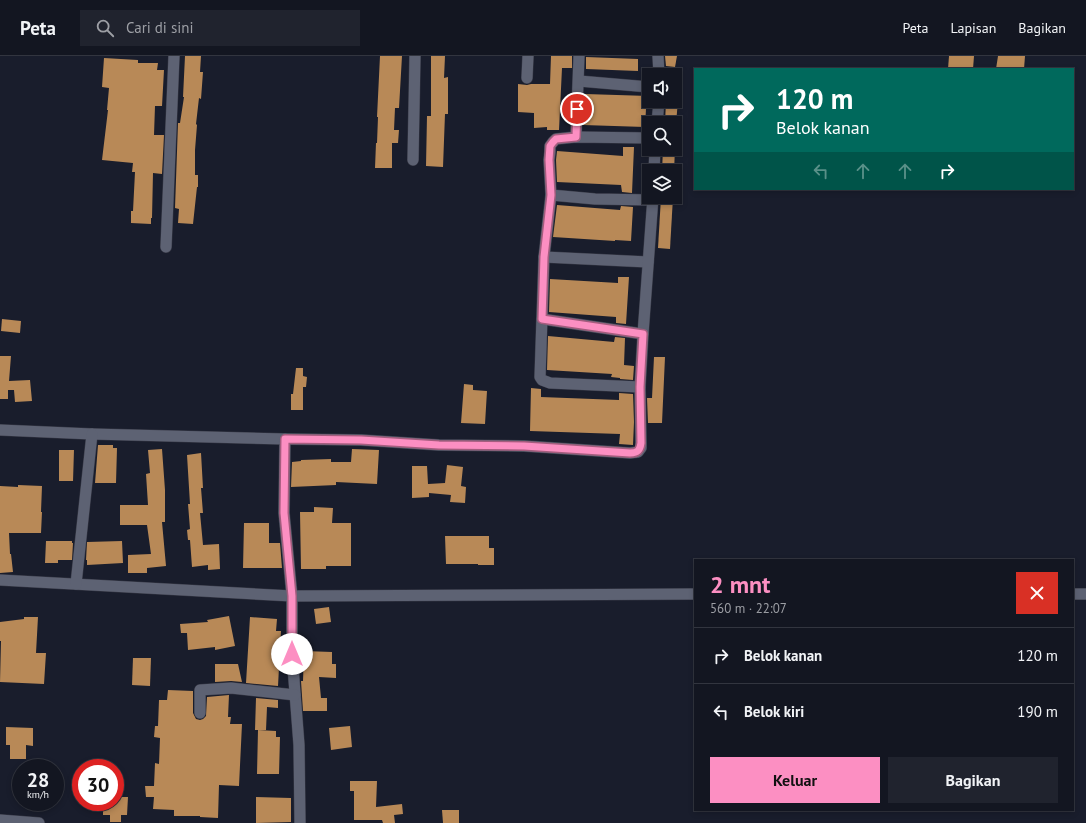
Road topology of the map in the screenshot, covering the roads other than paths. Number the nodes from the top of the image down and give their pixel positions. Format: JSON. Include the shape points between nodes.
{"nodes":[{"id":1,"x":174,"y":56,"type":"edge"},
{"id":2,"x":415,"y":56,"type":"edge"},
{"id":3,"x":528,"y":56,"type":"edge"},
{"id":4,"x":579,"y":56,"type":"edge"},
{"id":5,"x":658,"y":56,"type":"edge"},
{"id":6,"x":659,"y":68,"type":"edge"},
{"id":7,"x":527,"y":78,"type":"dead end"},
{"id":8,"x":578,"y":81,"type":"junction"},
{"id":9,"x":642,"y":86,"type":"edge"},
{"id":10,"x":576,"y":137,"type":"junction"},
{"id":11,"x":642,"y":138,"type":"edge"},
{"id":12,"x":413,"y":160,"type":"dead end"},
{"id":13,"x":551,"y":195,"type":"junction"},
{"id":14,"x":642,"y":198,"type":"edge"},
{"id":15,"x":653,"y":204,"type":"edge"},
{"id":16,"x":166,"y":247,"type":"dead end"},
{"id":17,"x":544,"y":257,"type":"junction"},
{"id":18,"x":648,"y":262,"type":"junction"},
{"id":19,"x":542,"y":319,"type":"junction"},
{"id":20,"x":643,"y":334,"type":"junction"},
{"id":21,"x":640,"y":387,"type":"junction"},
{"id":22,"x":0,"y":430,"type":"edge"},
{"id":23,"x":92,"y":434,"type":"junction"},
{"id":24,"x":285,"y":439,"type":"junction"},
{"id":25,"x":0,"y":580,"type":"edge"},
{"id":26,"x":76,"y":584,"type":"junction"},
{"id":27,"x":694,"y":594,"type":"edge"},
{"id":28,"x":1074,"y":594,"type":"edge"},
{"id":29,"x":1086,"y":594,"type":"edge"},
{"id":30,"x":292,"y":596,"type":"junction"},
{"id":31,"x":296,"y":695,"type":"junction"},
{"id":32,"x":200,"y":713,"type":"dead end"},
{"id":33,"x":0,"y":820,"type":"edge"},
{"id":34,"x":39,"y":823,"type":"edge"},
{"id":35,"x":300,"y":823,"type":"edge"}],
"edges":[{"from":1,"to":16,"type":"street"},
{"from":2,"to":12,"type":"street"},
{"from":3,"to":7,"type":"street"},
{"from":4,"to":8,"type":"street"},
{"from":5,"to":6,"type":"street"},
{"from":8,"to":9,"type":"street"},
{"from":8,"to":10,"type":"street"},
{"from":10,"to":11,"type":"street"},
{"from":10,"to":13,"type":"street","via":[[556,139],[550,146]]},
{"from":13,"to":14,"type":"street","via":[[595,199]]},
{"from":13,"to":17,"type":"street"},
{"from":15,"to":18,"type":"street"},
{"from":17,"to":18,"type":"street"},
{"from":17,"to":19,"type":"street"},
{"from":18,"to":20,"type":"street"},
{"from":19,"to":20,"type":"street"},
{"from":19,"to":21,"type":"street","via":[[539,370],[542,380],[550,383]]},
{"from":20,"to":21,"type":"street"},
{"from":21,"to":24,"type":"street","via":[[641,443],[636,453],[524,446]]},
{"from":22,"to":23,"type":"street"},
{"from":23,"to":24,"type":"street"},
{"from":23,"to":26,"type":"street"},
{"from":24,"to":30,"type":"street","via":[[284,513]]},
{"from":25,"to":26,"type":"street"},
{"from":26,"to":30,"type":"street"},
{"from":27,"to":30,"type":"street"},
{"from":28,"to":29,"type":"street"},
{"from":30,"to":31,"type":"street","via":[[292,654]]},
{"from":31,"to":32,"type":"street","via":[[231,688],[200,690]]},
{"from":31,"to":35,"type":"street"},
{"from":33,"to":34,"type":"street"}]}
